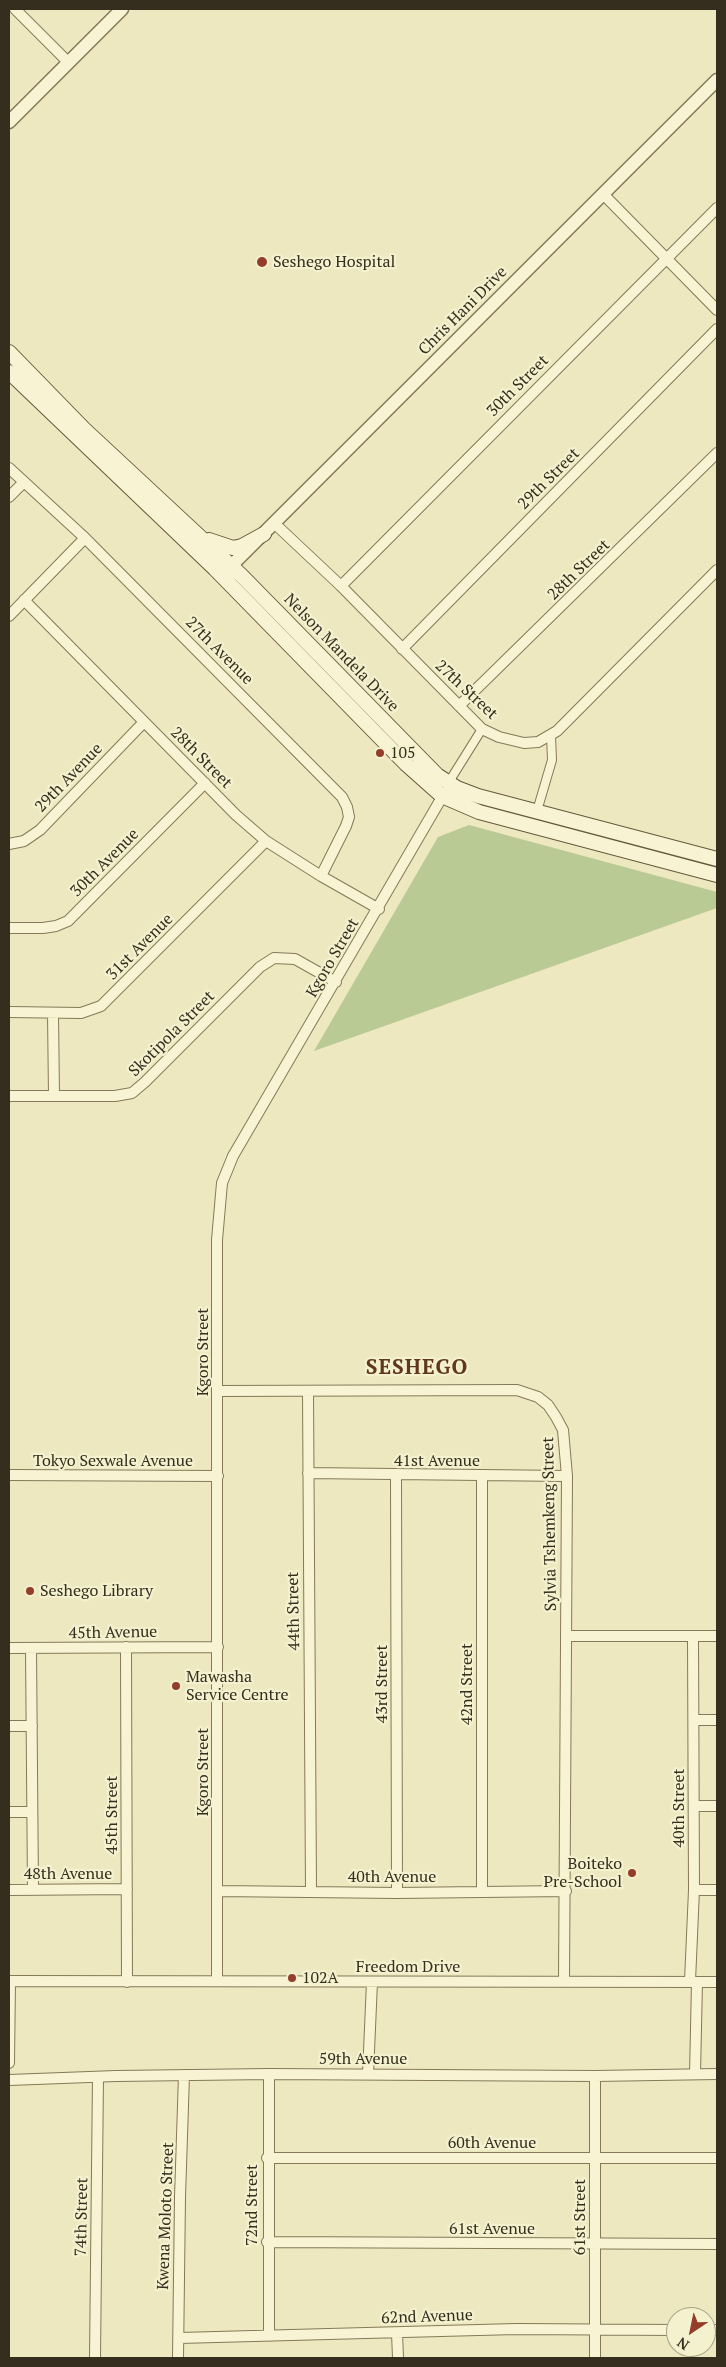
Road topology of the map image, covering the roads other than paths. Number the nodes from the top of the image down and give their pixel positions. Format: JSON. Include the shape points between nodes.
{"nodes":[{"id":1,"x":122,"y":9,"type":"edge"},
{"id":2,"x":19,"y":10,"type":"edge"},
{"id":3,"x":68,"y":62,"type":"junction"},
{"id":4,"x":717,"y":80,"type":"edge"},
{"id":5,"x":10,"y":119,"type":"edge"},
{"id":6,"x":604,"y":195,"type":"junction"},
{"id":7,"x":717,"y":208,"type":"edge"},
{"id":8,"x":667,"y":258,"type":"junction"},
{"id":9,"x":717,"y":310,"type":"edge"},
{"id":10,"x":717,"y":329,"type":"edge"},
{"id":11,"x":9,"y":352,"type":"edge"},
{"id":12,"x":9,"y":372,"type":"edge"},
{"id":13,"x":717,"y":453,"type":"edge"},
{"id":14,"x":9,"y":468,"type":"edge"},
{"id":15,"x":24,"y":482,"type":"junction"},
{"id":16,"x":9,"y":497,"type":"edge"},
{"id":17,"x":274,"y":522,"type":"junction"},
{"id":18,"x":264,"y":534,"type":"junction"},
{"id":19,"x":201,"y":537,"type":"junction"},
{"id":20,"x":85,"y":538,"type":"junction"},
{"id":21,"x":717,"y":570,"type":"edge"},
{"id":22,"x":227,"y":571,"type":"junction"},
{"id":23,"x":341,"y":586,"type":"junction"},
{"id":24,"x":24,"y":600,"type":"junction"},
{"id":25,"x":9,"y":616,"type":"edge"},
{"id":26,"x":402,"y":649,"type":"junction"},
{"id":27,"x":459,"y":706,"type":"junction"},
{"id":28,"x":144,"y":722,"type":"junction"},
{"id":29,"x":482,"y":729,"type":"junction"},
{"id":30,"x":551,"y":736,"type":"junction"},
{"id":31,"x":205,"y":783,"type":"junction"},
{"id":32,"x":450,"y":785,"type":"junction"},
{"id":33,"x":442,"y":796,"type":"junction"},
{"id":34,"x":537,"y":811,"type":"junction"},
{"id":35,"x":266,"y":841,"type":"junction"},
{"id":36,"x":9,"y":844,"type":"edge"},
{"id":37,"x":717,"y":859,"type":"edge"},
{"id":38,"x":717,"y":875,"type":"edge"},
{"id":39,"x":321,"y":876,"type":"junction"},
{"id":40,"x":379,"y":909,"type":"junction"},
{"id":41,"x":9,"y":928,"type":"edge"},
{"id":42,"x":336,"y":982,"type":"junction"},
{"id":43,"x":9,"y":1012,"type":"edge"},
{"id":44,"x":53,"y":1013,"type":"junction"},
{"id":45,"x":9,"y":1096,"type":"edge"},
{"id":46,"x":54,"y":1096,"type":"junction"},
{"id":47,"x":218,"y":1391,"type":"junction"},
{"id":48,"x":308,"y":1391,"type":"junction"},
{"id":49,"x":308,"y":1473,"type":"junction"},
{"id":50,"x":9,"y":1476,"type":"edge"},
{"id":51,"x":218,"y":1476,"type":"junction"},
{"id":52,"x":396,"y":1476,"type":"junction"},
{"id":53,"x":482,"y":1476,"type":"junction"},
{"id":54,"x":566,"y":1476,"type":"junction"},
{"id":55,"x":567,"y":1636,"type":"junction"},
{"id":56,"x":693,"y":1636,"type":"junction"},
{"id":57,"x":717,"y":1636,"type":"edge"},
{"id":58,"x":126,"y":1647,"type":"junction"},
{"id":59,"x":218,"y":1647,"type":"junction"},
{"id":60,"x":9,"y":1648,"type":"edge"},
{"id":61,"x":31,"y":1648,"type":"junction"},
{"id":62,"x":695,"y":1720,"type":"junction"},
{"id":63,"x":717,"y":1720,"type":"edge"},
{"id":64,"x":9,"y":1726,"type":"edge"},
{"id":65,"x":32,"y":1726,"type":"junction"},
{"id":66,"x":694,"y":1806,"type":"junction"},
{"id":67,"x":717,"y":1806,"type":"edge"},
{"id":68,"x":9,"y":1812,"type":"edge"},
{"id":69,"x":32,"y":1812,"type":"junction"},
{"id":70,"x":127,"y":1889,"type":"junction"},
{"id":71,"x":9,"y":1890,"type":"edge"},
{"id":72,"x":32,"y":1890,"type":"junction"},
{"id":73,"x":694,"y":1890,"type":"junction"},
{"id":74,"x":717,"y":1890,"type":"edge"},
{"id":75,"x":218,"y":1891,"type":"junction"},
{"id":76,"x":311,"y":1891,"type":"junction"},
{"id":77,"x":566,"y":1891,"type":"junction"},
{"id":78,"x":482,"y":1892,"type":"junction"},
{"id":79,"x":397,"y":1893,"type":"junction"},
{"id":80,"x":10,"y":1981,"type":"edge"},
{"id":81,"x":217,"y":1981,"type":"junction"},
{"id":82,"x":564,"y":1981,"type":"junction"},
{"id":83,"x":127,"y":1982,"type":"junction"},
{"id":84,"x":372,"y":1982,"type":"junction"},
{"id":85,"x":694,"y":1982,"type":"junction"},
{"id":86,"x":717,"y":1982,"type":"edge"},
{"id":87,"x":9,"y":2064,"type":"edge"},
{"id":88,"x":269,"y":2074,"type":"junction"},
{"id":89,"x":368,"y":2074,"type":"junction"},
{"id":90,"x":695,"y":2074,"type":"junction"},
{"id":91,"x":717,"y":2074,"type":"edge"},
{"id":92,"x":184,"y":2075,"type":"junction"},
{"id":93,"x":98,"y":2076,"type":"junction"},
{"id":94,"x":594,"y":2076,"type":"junction"},
{"id":95,"x":9,"y":2080,"type":"edge"},
{"id":96,"x":595,"y":2157,"type":"junction"},
{"id":97,"x":267,"y":2158,"type":"junction"},
{"id":98,"x":717,"y":2158,"type":"edge"},
{"id":99,"x":267,"y":2242,"type":"junction"},
{"id":100,"x":717,"y":2244,"type":"edge"},
{"id":101,"x":594,"y":2245,"type":"junction"},
{"id":102,"x":595,"y":2328,"type":"junction"},
{"id":103,"x":666,"y":2330,"type":"edge"},
{"id":104,"x":397,"y":2333,"type":"junction"},
{"id":105,"x":269,"y":2336,"type":"junction"},
{"id":106,"x":178,"y":2338,"type":"junction"},
{"id":107,"x":95,"y":2358,"type":"edge"},
{"id":108,"x":178,"y":2358,"type":"edge"},
{"id":109,"x":398,"y":2358,"type":"edge"},
{"id":110,"x":595,"y":2358,"type":"edge"}],
"edges":[{"from":1,"to":3,"type":"street"},
{"from":2,"to":3,"type":"street"},
{"from":3,"to":5,"type":"street"},
{"from":4,"to":6,"type":"street","name":"Chris Hani Drive"},
{"from":6,"to":8,"type":"street"},
{"from":6,"to":17,"type":"street","name":"Chris Hani Drive"},
{"from":7,"to":8,"type":"street","name":"30th Street"},
{"from":8,"to":9,"type":"street"},
{"from":8,"to":23,"type":"street","name":"30th Street"},
{"from":10,"to":26,"type":"street","name":"29th Street"},
{"from":11,"to":19,"type":"main road","name":"Nelson Mandela Drive","via":[[84,429]]},
{"from":12,"to":22,"type":"main road","name":"Nelson Mandela Drive"},
{"from":13,"to":27,"type":"street","name":"28th Street"},
{"from":14,"to":15,"type":"street","name":"27th Avenue"},
{"from":15,"to":16,"type":"street"},
{"from":15,"to":20,"type":"street","name":"27th Avenue"},
{"from":17,"to":18,"type":"street","name":"Chris Hani Drive"},
{"from":17,"to":23,"type":"street","name":"27th Street"},
{"from":18,"to":19,"type":"main road","via":[[233,548]]},
{"from":18,"to":22,"type":"street","name":"Chris Hani Drive"},
{"from":19,"to":22,"type":"main road","name":"Nelson Mandela Drive"},
{"from":20,"to":24,"type":"street"},
{"from":20,"to":39,"type":"street","name":"27th Avenue","via":[[342,797],[349,817]]},
{"from":21,"to":30,"type":"street","name":"27th Street"},
{"from":22,"to":32,"type":"main road","name":"Nelson Mandela Drive","via":[[430,770]]},
{"from":22,"to":33,"type":"main road","name":"Nelson Mandela Drive","via":[[406,764]]},
{"from":23,"to":26,"type":"street","name":"27th Street"},
{"from":24,"to":25,"type":"street"},
{"from":24,"to":28,"type":"street","name":"28th Street"},
{"from":26,"to":27,"type":"street","name":"27th Street"},
{"from":27,"to":29,"type":"street","name":"27th Street"},
{"from":28,"to":31,"type":"street","name":"28th Street"},
{"from":28,"to":36,"type":"street","name":"29th Avenue","via":[[40,830],[24,841]]},
{"from":29,"to":30,"type":"street","name":"27th Street","via":[[524,743],[538,742]]},
{"from":29,"to":32,"type":"street"},
{"from":30,"to":34,"type":"street","via":[[552,760]]},
{"from":31,"to":35,"type":"street","name":"28th Street"},
{"from":31,"to":41,"type":"street","name":"30th Avenue","via":[[68,921],[43,928]]},
{"from":32,"to":33,"type":"street","name":"Kgoro Street"},
{"from":32,"to":34,"type":"main road","name":"Nelson Mandela Drive","via":[[478,796]]},
{"from":33,"to":38,"type":"main road","name":"Nelson Mandela Drive","via":[[479,812]]},
{"from":33,"to":40,"type":"street","name":"Kgoro Street"},
{"from":34,"to":37,"type":"main road","name":"Nelson Mandela Drive"},
{"from":35,"to":39,"type":"street","name":"28th Street"},
{"from":35,"to":44,"type":"street","name":"31st Avenue","via":[[101,1006],[81,1013]]},
{"from":39,"to":40,"type":"street","name":"28th Street"},
{"from":40,"to":42,"type":"street","name":"Kgoro Street"},
{"from":42,"to":46,"type":"street","name":"Skotipola Street","via":[[294,959],[274,958],[260,967],[136,1090],[115,1096]]},
{"from":42,"to":47,"type":"street","name":"Kgoro Street","via":[[233,1156],[222,1183],[218,1232]]},
{"from":43,"to":44,"type":"street","name":"31st Avenue"},
{"from":44,"to":46,"type":"street"},
{"from":45,"to":46,"type":"street","name":"Skotipola Street"},
{"from":47,"to":48,"type":"street","name":"Sylvia Tshemkeng Street"},
{"from":47,"to":51,"type":"street","name":"Kgoro Street"},
{"from":48,"to":49,"type":"street","name":"44th Street"},
{"from":48,"to":54,"type":"street","name":"Sylvia Tshemkeng Street","via":[[517,1390],[528,1393],[548,1405],[563,1430]]},
{"from":49,"to":52,"type":"street","name":"41st Avenue"},
{"from":49,"to":76,"type":"street","name":"44th Street"},
{"from":50,"to":51,"type":"street","name":"Tokyo Sexwale Avenue"},
{"from":51,"to":59,"type":"street","name":"Kgoro Street"},
{"from":52,"to":53,"type":"street","name":"41st Avenue"},
{"from":52,"to":79,"type":"street","name":"43rd Street"},
{"from":53,"to":54,"type":"street","name":"41st Avenue"},
{"from":53,"to":78,"type":"street","name":"42nd Street"},
{"from":54,"to":55,"type":"street","name":"Sylvia Tshemkeng Street"},
{"from":55,"to":56,"type":"street"},
{"from":55,"to":77,"type":"street","name":"Sylvia Tshemkeng Street"},
{"from":56,"to":57,"type":"street"},
{"from":56,"to":62,"type":"street","name":"40th Street"},
{"from":58,"to":59,"type":"street","name":"45th Avenue"},
{"from":58,"to":61,"type":"street","name":"45th Avenue"},
{"from":58,"to":70,"type":"street","name":"45th Street"},
{"from":59,"to":75,"type":"street","name":"Kgoro Street"},
{"from":60,"to":61,"type":"street","name":"45th Avenue"},
{"from":61,"to":65,"type":"street"},
{"from":62,"to":63,"type":"street"},
{"from":62,"to":66,"type":"street","name":"40th Street"},
{"from":64,"to":65,"type":"street"},
{"from":65,"to":69,"type":"street"},
{"from":66,"to":67,"type":"street"},
{"from":66,"to":73,"type":"street","name":"40th Street"},
{"from":68,"to":69,"type":"street"},
{"from":69,"to":72,"type":"street"},
{"from":70,"to":72,"type":"street","name":"48th Avenue"},
{"from":70,"to":83,"type":"street","name":"45th Street"},
{"from":71,"to":72,"type":"street","name":"48th Avenue"},
{"from":73,"to":74,"type":"street"},
{"from":73,"to":85,"type":"street","name":"40th Street"},
{"from":75,"to":76,"type":"street","name":"40th Avenue"},
{"from":75,"to":81,"type":"street","name":"Kgoro Street"},
{"from":76,"to":79,"type":"street","name":"40th Avenue"},
{"from":77,"to":78,"type":"street","name":"40th Avenue"},
{"from":77,"to":82,"type":"street","name":"Sylvia Tshemkeng Street"},
{"from":78,"to":79,"type":"street","name":"40th Avenue"},
{"from":80,"to":83,"type":"street","name":"Freedom Drive"},
{"from":80,"to":87,"type":"street"},
{"from":81,"to":83,"type":"street","name":"Freedom Drive"},
{"from":81,"to":84,"type":"street","name":"Freedom Drive"},
{"from":82,"to":84,"type":"street","name":"Freedom Drive"},
{"from":82,"to":85,"type":"street","name":"Freedom Drive"},
{"from":84,"to":89,"type":"street"},
{"from":85,"to":86,"type":"street","name":"Freedom Drive"},
{"from":85,"to":90,"type":"street","name":"40th Street"},
{"from":88,"to":89,"type":"street","name":"59th Avenue"},
{"from":88,"to":92,"type":"street","name":"59th Avenue"},
{"from":88,"to":97,"type":"street","name":"72nd Street"},
{"from":89,"to":94,"type":"street","name":"59th Avenue"},
{"from":90,"to":91,"type":"street","name":"59th Avenue"},
{"from":90,"to":94,"type":"street","name":"59th Avenue"},
{"from":92,"to":93,"type":"street","name":"59th Avenue"},
{"from":92,"to":106,"type":"street","name":"Kwena Moloto Street"},
{"from":93,"to":95,"type":"street","name":"59th Avenue"},
{"from":93,"to":107,"type":"street","name":"74th Street"},
{"from":94,"to":96,"type":"street","name":"61st Street"},
{"from":96,"to":97,"type":"street","name":"60th Avenue"},
{"from":96,"to":98,"type":"street","name":"60th Avenue"},
{"from":96,"to":101,"type":"street","name":"61st Street"},
{"from":97,"to":99,"type":"street","name":"72nd Street"},
{"from":99,"to":101,"type":"street","name":"61st Avenue"},
{"from":99,"to":105,"type":"street","name":"72nd Street"},
{"from":100,"to":101,"type":"street","name":"61st Avenue"},
{"from":101,"to":102,"type":"street","name":"61st Street"},
{"from":102,"to":103,"type":"street","name":"62nd Avenue"},
{"from":102,"to":104,"type":"street","name":"62nd Avenue"},
{"from":102,"to":110,"type":"street","name":"61st Street"},
{"from":104,"to":105,"type":"street","name":"62nd Avenue"},
{"from":104,"to":109,"type":"street"},
{"from":105,"to":106,"type":"street","name":"62nd Avenue"},
{"from":106,"to":108,"type":"street","name":"Kwena Moloto Street"}]}
